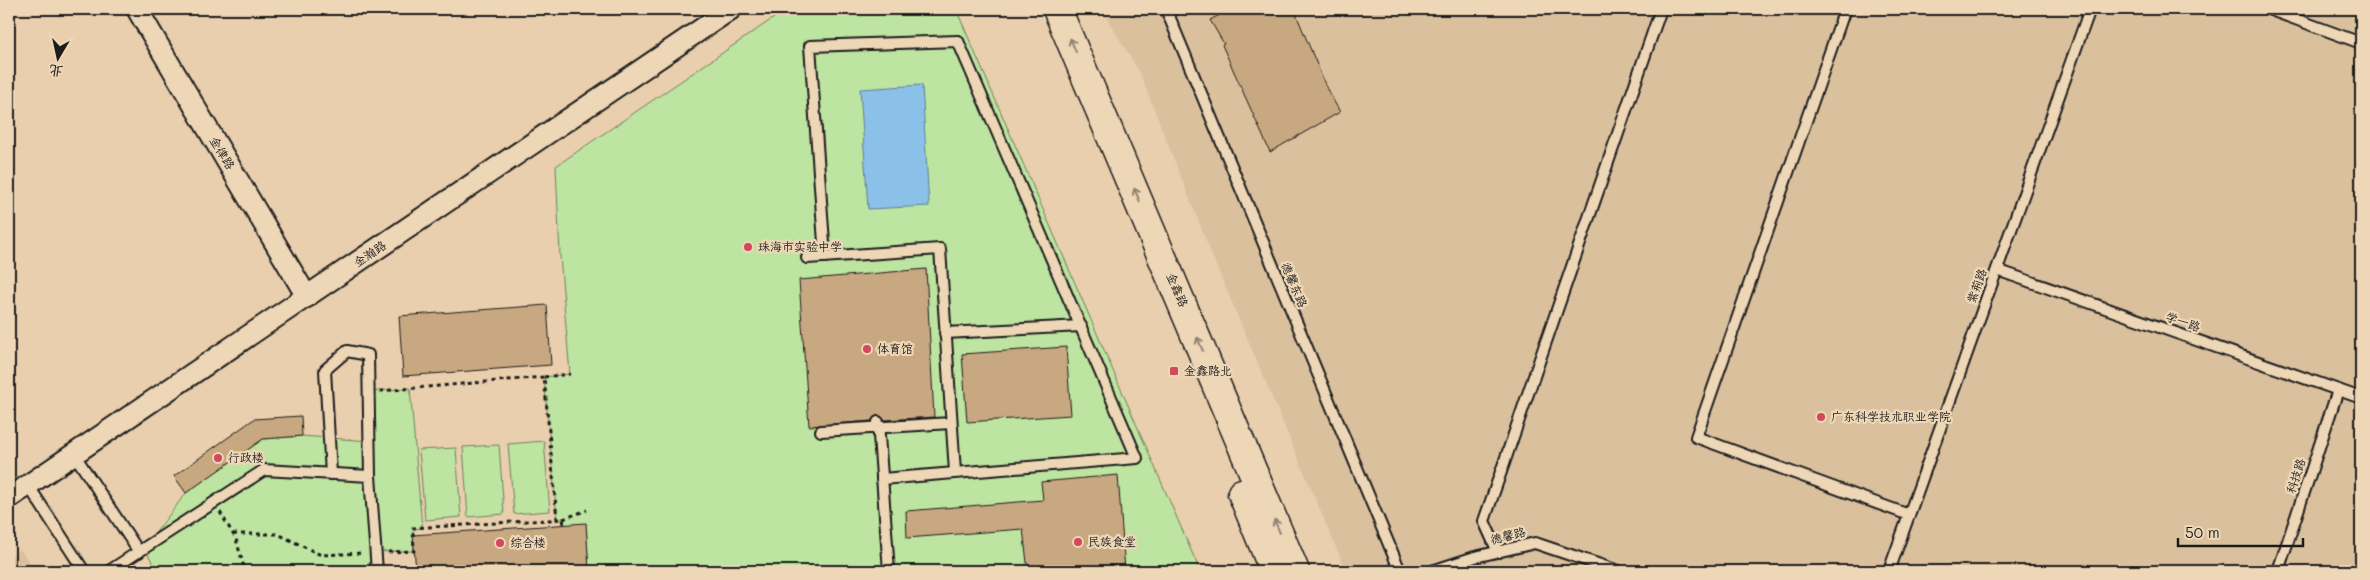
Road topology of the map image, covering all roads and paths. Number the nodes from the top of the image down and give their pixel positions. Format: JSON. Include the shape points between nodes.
{"nodes":[{"id":1,"x":137,"y":9,"type":"edge"},
{"id":2,"x":731,"y":9,"type":"edge"},
{"id":3,"x":1037,"y":9,"type":"edge"},
{"id":4,"x":1057,"y":9,"type":"edge"},
{"id":5,"x":1166,"y":9,"type":"edge"},
{"id":6,"x":1661,"y":9,"type":"edge"},
{"id":7,"x":1845,"y":9,"type":"edge"},
{"id":8,"x":2090,"y":9,"type":"edge"},
{"id":9,"x":2268,"y":9,"type":"edge"},
{"id":10,"x":2361,"y":43,"type":"edge"},
{"id":11,"x":825,"y":257,"type":"junction"},
{"id":12,"x":807,"y":258,"type":"dead end"},
{"id":13,"x":1996,"y":270,"type":"junction"},
{"id":14,"x":307,"y":297,"type":"junction"},
{"id":15,"x":1080,"y":326,"type":"junction"},
{"id":16,"x":945,"y":333,"type":"junction"},
{"id":17,"x":570,"y":374,"type":"dead end"},
{"id":18,"x":544,"y":377,"type":"junction"},
{"id":19,"x":2338,"y":390,"type":"junction"},
{"id":20,"x":369,"y":392,"type":"junction"},
{"id":21,"x":2361,"y":398,"type":"edge"},
{"id":22,"x":951,"y":423,"type":"junction"},
{"id":23,"x":879,"y":425,"type":"junction"},
{"id":24,"x":821,"y":432,"type":"dead end"},
{"id":25,"x":74,"y":454,"type":"junction"},
{"id":26,"x":955,"y":472,"type":"junction"},
{"id":27,"x":331,"y":474,"type":"junction"},
{"id":28,"x":370,"y":476,"type":"junction"},
{"id":29,"x":882,"y":478,"type":"junction"},
{"id":30,"x":28,"y":485,"type":"junction"},
{"id":31,"x":9,"y":498,"type":"edge"},
{"id":32,"x":215,"y":502,"type":"junction"},
{"id":33,"x":587,"y":510,"type":"dead end"},
{"id":34,"x":1909,"y":516,"type":"junction"},
{"id":35,"x":557,"y":519,"type":"junction"},
{"id":36,"x":563,"y":519,"type":"junction"},
{"id":37,"x":564,"y":525,"type":"dead end"},
{"id":38,"x":233,"y":534,"type":"junction"},
{"id":39,"x":140,"y":552,"type":"junction"},
{"id":40,"x":376,"y":552,"type":"junction"},
{"id":41,"x":1498,"y":552,"type":"junction"},
{"id":42,"x":84,"y":571,"type":"edge"},
{"id":43,"x":109,"y":571,"type":"edge"},
{"id":44,"x":245,"y":571,"type":"edge"},
{"id":45,"x":377,"y":571,"type":"edge"},
{"id":46,"x":889,"y":571,"type":"edge"},
{"id":47,"x":1274,"y":571,"type":"edge"},
{"id":48,"x":1295,"y":571,"type":"edge"},
{"id":49,"x":1400,"y":571,"type":"edge"},
{"id":50,"x":1432,"y":571,"type":"edge"},
{"id":51,"x":1618,"y":571,"type":"edge"},
{"id":52,"x":1889,"y":571,"type":"edge"},
{"id":53,"x":2278,"y":571,"type":"edge"}],
"edges":[{"from":1,"to":14,"type":"street","name":"金律路"},
{"from":2,"to":14,"type":"street","name":"金瀚路"},
{"from":3,"to":47,"type":"street","name":"金鑫路"},
{"from":48,"to":4,"type":"street","name":"金鑫路","one_way":true},
{"from":5,"to":49,"type":"lane","name":"德馨东路"},
{"from":6,"to":41,"type":"lane","via":[[1484,521]]},
{"from":7,"to":34,"type":"lane","via":[[1696,437]]},
{"from":8,"to":13,"type":"lane","name":"紫荊路"},
{"from":9,"to":10,"type":"lane"},
{"from":11,"to":12,"type":"lane"},
{"from":11,"to":15,"type":"lane","via":[[810,46],[958,41]]},
{"from":11,"to":16,"type":"lane","via":[[940,249]]},
{"from":13,"to":19,"type":"lane","name":"学一路"},
{"from":13,"to":34,"type":"lane","name":"紫荊路"},
{"from":14,"to":25,"type":"street","name":"金瀚路"},
{"from":15,"to":16,"type":"lane"},
{"from":15,"to":26,"type":"lane","via":[[1137,458]]},
{"from":16,"to":22,"type":"lane"},
{"from":17,"to":18,"type":"path"},
{"from":18,"to":20,"type":"path"},
{"from":18,"to":35,"type":"path"},
{"from":19,"to":21,"type":"lane","name":"学一路"},
{"from":19,"to":53,"type":"lane","name":"科技路"},
{"from":20,"to":27,"type":"lane","via":[[368,355],[347,350],[325,370]]},
{"from":20,"to":28,"type":"lane"},
{"from":22,"to":23,"type":"lane"},
{"from":22,"to":26,"type":"lane"},
{"from":23,"to":24,"type":"lane"},
{"from":23,"to":29,"type":"lane"},
{"from":25,"to":30,"type":"street","name":"金瀚路"},
{"from":25,"to":39,"type":"lane"},
{"from":26,"to":29,"type":"lane"},
{"from":27,"to":28,"type":"lane"},
{"from":27,"to":32,"type":"lane","via":[[264,470]]},
{"from":28,"to":40,"type":"lane"},
{"from":29,"to":46,"type":"lane"},
{"from":30,"to":31,"type":"street","name":"金瀚路"},
{"from":30,"to":42,"type":"lane"},
{"from":32,"to":38,"type":"path"},
{"from":32,"to":39,"type":"lane"},
{"from":33,"to":36,"type":"path"},
{"from":34,"to":52,"type":"lane","name":"紫荊路"},
{"from":35,"to":36,"type":"path"},
{"from":35,"to":40,"type":"path","via":[[413,528],[414,551]]},
{"from":36,"to":37,"type":"path"},
{"from":38,"to":40,"type":"path","via":[[278,534],[321,555]]},
{"from":38,"to":44,"type":"path"},
{"from":39,"to":43,"type":"lane"},
{"from":40,"to":45,"type":"lane"},
{"from":41,"to":50,"type":"lane","name":"德馨路"},
{"from":41,"to":51,"type":"lane","name":"德馨路","via":[[1535,542]]}]}
